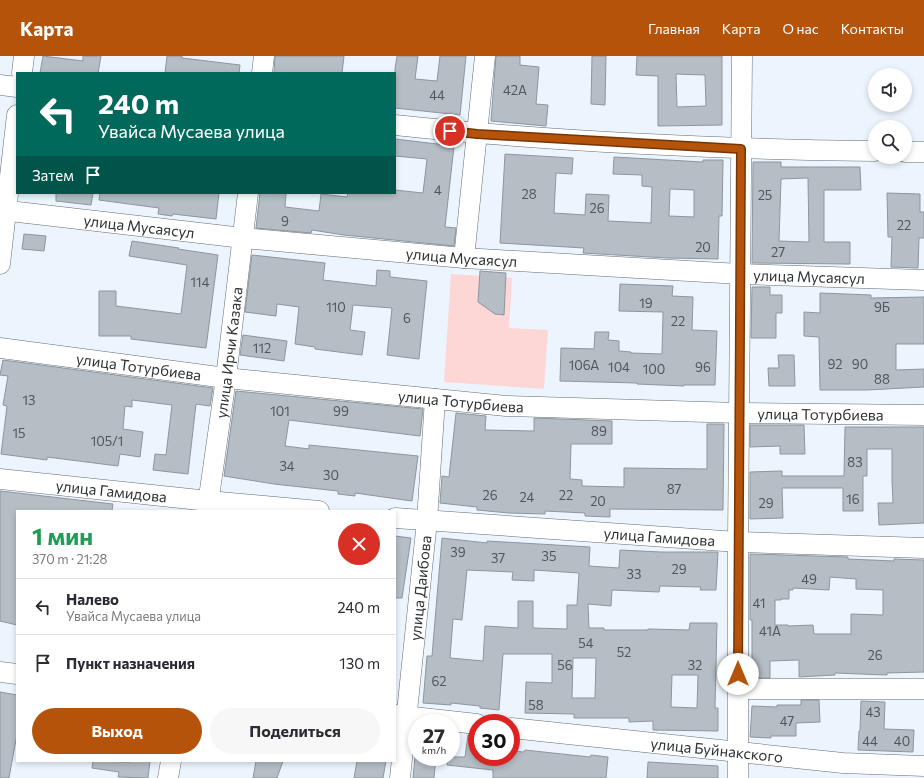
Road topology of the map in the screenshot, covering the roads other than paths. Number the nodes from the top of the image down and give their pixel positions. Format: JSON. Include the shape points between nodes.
{"nodes":[{"id":1,"x":24,"y":56,"type":"edge"},
{"id":2,"x":264,"y":56,"type":"edge"},
{"id":3,"x":485,"y":56,"type":"edge"},
{"id":4,"x":742,"y":56,"type":"edge"},
{"id":5,"x":22,"y":72,"type":"edge"},
{"id":6,"x":262,"y":72,"type":"edge"},
{"id":7,"x":0,"y":85,"type":"edge"},
{"id":8,"x":16,"y":87,"type":"edge"},
{"id":9,"x":16,"y":122,"type":"edge"},
{"id":10,"x":396,"y":125,"type":"edge"},
{"id":11,"x":477,"y":134,"type":"junction"},
{"id":12,"x":741,"y":149,"type":"junction"},
{"id":13,"x":868,"y":151,"type":"edge"},
{"id":14,"x":912,"y":152,"type":"edge"},
{"id":15,"x":924,"y":152,"type":"edge"},
{"id":16,"x":248,"y":194,"type":"edge"},
{"id":17,"x":3,"y":210,"type":"edge"},
{"id":18,"x":243,"y":238,"type":"junction"},
{"id":19,"x":464,"y":258,"type":"junction"},
{"id":20,"x":0,"y":264,"type":"edge"},
{"id":21,"x":740,"y":274,"type":"junction"},
{"id":22,"x":924,"y":280,"type":"edge"},
{"id":23,"x":0,"y":348,"type":"edge"},
{"id":24,"x":226,"y":378,"type":"junction"},
{"id":25,"x":435,"y":399,"type":"junction"},
{"id":26,"x":739,"y":413,"type":"junction"},
{"id":27,"x":924,"y":415,"type":"edge"},
{"id":28,"x":0,"y":479,"type":"edge"},
{"id":29,"x":208,"y":506,"type":"edge"},
{"id":30,"x":297,"y":510,"type":"edge"},
{"id":31,"x":396,"y":518,"type":"edge"},
{"id":32,"x":427,"y":521,"type":"junction"},
{"id":33,"x":738,"y":542,"type":"junction"},
{"id":34,"x":924,"y":548,"type":"edge"},
{"id":35,"x":0,"y":672,"type":"edge"},
{"id":36,"x":16,"y":674,"type":"edge"},
{"id":37,"x":738,"y":689,"type":"junction"},
{"id":38,"x":924,"y":689,"type":"edge"},
{"id":39,"x":401,"y":716,"type":"edge"},
{"id":40,"x":468,"y":723,"type":"edge"},
{"id":41,"x":520,"y":729,"type":"edge"},
{"id":42,"x":738,"y":751,"type":"junction"},
{"id":43,"x":171,"y":762,"type":"edge"},
{"id":44,"x":924,"y":766,"type":"edge"},
{"id":45,"x":168,"y":778,"type":"edge"},
{"id":46,"x":400,"y":778,"type":"edge"},
{"id":47,"x":738,"y":778,"type":"edge"}],
"edges":[{"from":1,"to":5,"type":"street"},
{"from":2,"to":6,"type":"street"},
{"from":3,"to":11,"type":"street"},
{"from":4,"to":12,"type":"street"},
{"from":7,"to":8,"type":"street"},
{"from":9,"to":17,"type":"street"},
{"from":10,"to":11,"type":"street"},
{"from":11,"to":12,"type":"street"},
{"from":11,"to":19,"type":"street"},
{"from":12,"to":13,"type":"street"},
{"from":12,"to":21,"type":"street"},
{"from":14,"to":15,"type":"street"},
{"from":16,"to":18,"type":"street","name":"улица Ирчи Казака"},
{"from":17,"to":18,"type":"street","name":"улица Мусаясул"},
{"from":17,"to":20,"type":"street"},
{"from":18,"to":19,"type":"street","name":"улица Мусаясул"},
{"from":18,"to":24,"type":"street","name":"улица Ирчи Казака"},
{"from":19,"to":21,"type":"street","name":"улица Мусаясул"},
{"from":21,"to":22,"type":"street","name":"улица Мусаясул"},
{"from":21,"to":26,"type":"street"},
{"from":23,"to":24,"type":"street","name":"улица Тотурбиева"},
{"from":24,"to":25,"type":"street","name":"улица Тотурбиева"},
{"from":24,"to":29,"type":"street","name":"улица Ирчи Казака"},
{"from":25,"to":26,"type":"street","name":"улица Тотурбиева","via":[[506,406]]},
{"from":25,"to":32,"type":"street","name":"улица Даибова"},
{"from":26,"to":27,"type":"street","name":"улица Тотурбиева"},
{"from":26,"to":33,"type":"street"},
{"from":28,"to":29,"type":"street","name":"улица Гамидова"},
{"from":29,"to":30,"type":"street","name":"улица Гамидова"},
{"from":31,"to":32,"type":"street","name":"улица Гамидова"},
{"from":32,"to":33,"type":"street","name":"улица Гамидова"},
{"from":32,"to":39,"type":"street","name":"улица Даибова"},
{"from":33,"to":34,"type":"street","name":"улица Гамидова"},
{"from":33,"to":37,"type":"street"},
{"from":35,"to":36,"type":"street"},
{"from":37,"to":38,"type":"street"},
{"from":37,"to":42,"type":"street"},
{"from":39,"to":40,"type":"street"},
{"from":39,"to":46,"type":"street","name":"улица Даибова"},
{"from":41,"to":42,"type":"street","name":"улица Буйнакского"},
{"from":42,"to":44,"type":"street","name":"улица Буйнакского","via":[[843,763]]},
{"from":42,"to":47,"type":"street"},
{"from":43,"to":45,"type":"street"}]}
